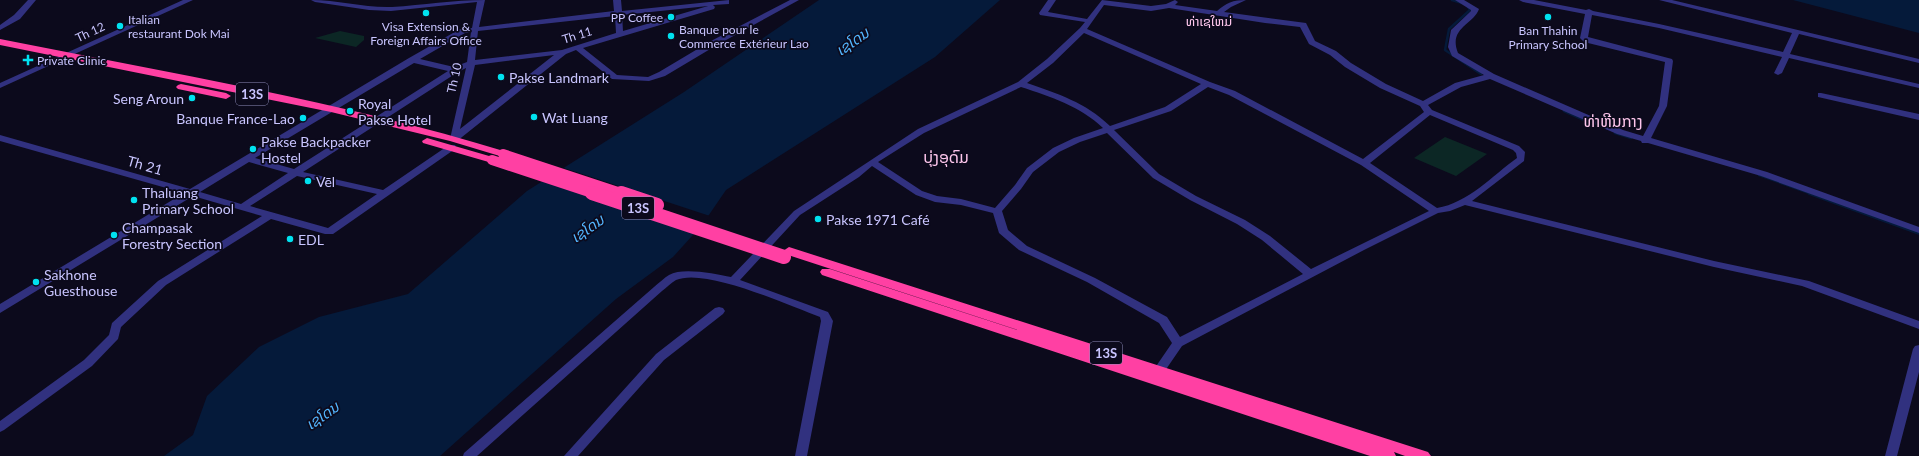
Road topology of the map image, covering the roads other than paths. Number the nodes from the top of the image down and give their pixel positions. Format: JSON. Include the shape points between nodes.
{"nodes":[{"id":1,"x":32,"y":0,"type":"edge"},
{"id":2,"x":189,"y":0,"type":"edge"},
{"id":3,"x":315,"y":0,"type":"edge"},
{"id":4,"x":478,"y":0,"type":"edge"},
{"id":5,"x":481,"y":0,"type":"edge"},
{"id":6,"x":617,"y":0,"type":"edge"},
{"id":7,"x":795,"y":0,"type":"edge"},
{"id":8,"x":1052,"y":0,"type":"edge"},
{"id":9,"x":1175,"y":0,"type":"edge"},
{"id":10,"x":1242,"y":0,"type":"edge"},
{"id":11,"x":1460,"y":0,"type":"edge"},
{"id":12,"x":1472,"y":0,"type":"edge"},
{"id":13,"x":1523,"y":0,"type":"edge"},
{"id":14,"x":1663,"y":0,"type":"edge"},
{"id":15,"x":728,"y":1,"type":"edge"},
{"id":16,"x":1104,"y":1,"type":"edge"},
{"id":17,"x":679,"y":3,"type":"edge"},
{"id":18,"x":1170,"y":6,"type":"junction"},
{"id":19,"x":1589,"y":11,"type":"junction"},
{"id":20,"x":618,"y":13,"type":"junction"},
{"id":21,"x":1218,"y":14,"type":"junction"},
{"id":22,"x":681,"y":16,"type":"junction"},
{"id":23,"x":1089,"y":21,"type":"junction"},
{"id":24,"x":0,"y":28,"type":"edge"},
{"id":25,"x":475,"y":28,"type":"junction"},
{"id":26,"x":1083,"y":30,"type":"junction"},
{"id":27,"x":1796,"y":31,"type":"junction"},
{"id":28,"x":620,"y":35,"type":"junction"},
{"id":29,"x":0,"y":42,"type":"edge"},
{"id":30,"x":578,"y":48,"type":"junction"},
{"id":31,"x":0,"y":49,"type":"edge"},
{"id":32,"x":563,"y":52,"type":"junction"},
{"id":33,"x":68,"y":55,"type":"junction"},
{"id":34,"x":1786,"y":56,"type":"junction"},
{"id":35,"x":412,"y":60,"type":"junction"},
{"id":36,"x":55,"y":61,"type":"junction"},
{"id":37,"x":1919,"y":62,"type":"edge"},
{"id":38,"x":471,"y":63,"type":"junction"},
{"id":39,"x":455,"y":70,"type":"junction"},
{"id":40,"x":1778,"y":73,"type":"dead end"},
{"id":41,"x":1491,"y":76,"type":"junction"},
{"id":42,"x":1021,"y":84,"type":"junction"},
{"id":43,"x":1206,"y":84,"type":"junction"},
{"id":44,"x":0,"y":86,"type":"edge"},
{"id":45,"x":1919,"y":86,"type":"edge"},
{"id":46,"x":1821,"y":95,"type":"dead end"},
{"id":47,"x":1423,"y":104,"type":"junction"},
{"id":48,"x":331,"y":109,"type":"junction"},
{"id":49,"x":1429,"y":112,"type":"junction"},
{"id":50,"x":321,"y":115,"type":"junction"},
{"id":51,"x":1919,"y":117,"type":"edge"},
{"id":52,"x":379,"y":120,"type":"junction"},
{"id":53,"x":369,"y":125,"type":"junction"},
{"id":54,"x":1107,"y":129,"type":"junction"},
{"id":55,"x":2,"y":140,"type":"edge"},
{"id":56,"x":1646,"y":140,"type":"junction"},
{"id":57,"x":453,"y":143,"type":"junction"},
{"id":58,"x":249,"y":159,"type":"junction"},
{"id":59,"x":872,"y":162,"type":"junction"},
{"id":60,"x":1364,"y":163,"type":"junction"},
{"id":61,"x":297,"y":172,"type":"junction"},
{"id":62,"x":192,"y":193,"type":"junction"},
{"id":63,"x":383,"y":193,"type":"junction"},
{"id":64,"x":1465,"y":202,"type":"junction"},
{"id":65,"x":242,"y":207,"type":"junction"},
{"id":66,"x":997,"y":211,"type":"junction"},
{"id":67,"x":1435,"y":211,"type":"junction"},
{"id":68,"x":270,"y":215,"type":"junction"},
{"id":69,"x":1919,"y":230,"type":"edge"},
{"id":70,"x":329,"y":232,"type":"joint"},
{"id":71,"x":786,"y":254,"type":"junction"},
{"id":72,"x":1310,"y":274,"type":"junction"},
{"id":73,"x":733,"y":281,"type":"junction"},
{"id":74,"x":0,"y":310,"type":"edge"},
{"id":75,"x":719,"y":311,"type":"dead end"},
{"id":76,"x":1919,"y":325,"type":"edge"},
{"id":77,"x":1178,"y":343,"type":"junction"},
{"id":78,"x":1919,"y":349,"type":"edge"},
{"id":79,"x":1156,"y":374,"type":"junction"},
{"id":80,"x":1916,"y":374,"type":"edge"},
{"id":81,"x":0,"y":427,"type":"edge"},
{"id":82,"x":469,"y":456,"type":"edge"},
{"id":83,"x":570,"y":456,"type":"edge"},
{"id":84,"x":801,"y":456,"type":"edge"},
{"id":85,"x":1388,"y":456,"type":"edge"},
{"id":86,"x":1423,"y":456,"type":"edge"},
{"id":87,"x":1891,"y":456,"type":"edge"}],
"edges":[{"from":1,"to":24,"type":"street","via":[[17,16]]},
{"from":2,"to":33,"type":"street","name":"Th 12"},
{"from":3,"to":4,"type":"street","via":[[391,9]]},
{"from":5,"to":25,"type":"street","name":"Th 10"},
{"from":6,"to":20,"type":"street"},
{"from":7,"to":30,"type":"street","via":[[649,79],[615,77]]},
{"from":8,"to":23,"type":"street","via":[[1043,13]]},
{"from":9,"to":18,"type":"street"},
{"from":10,"to":21,"type":"street","via":[[1228,5]]},
{"from":11,"to":12,"type":"street"},
{"from":11,"to":41,"type":"street","via":[[1475,9],[1455,30],[1452,47],[1455,54]]},
{"from":13,"to":19,"type":"street"},
{"from":14,"to":27,"type":"street"},
{"from":15,"to":17,"type":"street"},
{"from":15,"to":22,"type":"street","name":"Th 11"},
{"from":16,"to":18,"type":"street","via":[[1158,9]]},
{"from":16,"to":23,"type":"street"},
{"from":17,"to":20,"type":"street"},
{"from":17,"to":22,"type":"street"},
{"from":18,"to":21,"type":"street"},
{"from":19,"to":34,"type":"street"},
{"from":19,"to":56,"type":"street","via":[[1584,38],[1587,40],[1669,61],[1663,106]]},
{"from":20,"to":25,"type":"street"},
{"from":20,"to":28,"type":"street"},
{"from":21,"to":47,"type":"street","via":[[1303,25],[1312,42],[1334,53],[1348,65],[1383,86]]},
{"from":22,"to":28,"type":"street","name":"Th 11"},
{"from":23,"to":26,"type":"street"},
{"from":25,"to":35,"type":"street","via":[[451,37]]},
{"from":25,"to":38,"type":"street","name":"Th 10"},
{"from":26,"to":42,"type":"street"},
{"from":26,"to":43,"type":"street"},
{"from":27,"to":34,"type":"street"},
{"from":27,"to":37,"type":"street"},
{"from":28,"to":30,"type":"street","name":"Th 11"},
{"from":29,"to":33,"type":"highway","number":"13S"},
{"from":30,"to":32,"type":"street","name":"Th 11"},
{"from":31,"to":36,"type":"highway","number":"13S"},
{"from":32,"to":38,"type":"street"},
{"from":32,"to":57,"type":"street","name":"Th 11"},
{"from":33,"to":36,"type":"street","name":"Th 12"},
{"from":33,"to":48,"type":"highway","number":"13S"},
{"from":34,"to":40,"type":"street"},
{"from":34,"to":45,"type":"street"},
{"from":35,"to":39,"type":"street"},
{"from":35,"to":48,"type":"street"},
{"from":36,"to":44,"type":"street","name":"Th 12"},
{"from":36,"to":50,"type":"highway","number":"13S"},
{"from":38,"to":39,"type":"street"},
{"from":38,"to":57,"type":"street","name":"Th 10"},
{"from":39,"to":52,"type":"street"},
{"from":41,"to":47,"type":"street","via":[[1458,85]]},
{"from":41,"to":56,"type":"street","via":[[1620,132]]},
{"from":42,"to":54,"type":"street","via":[[1072,102],[1096,117]]},
{"from":42,"to":59,"type":"street","via":[[921,132]]},
{"from":43,"to":54,"type":"street","via":[[1168,109]]},
{"from":43,"to":60,"type":"street","via":[[1232,93]]},
{"from":46,"to":51,"type":"street"},
{"from":47,"to":49,"type":"street"},
{"from":48,"to":50,"type":"street"},
{"from":48,"to":52,"type":"highway","number":"13S"},
{"from":49,"to":60,"type":"street"},
{"from":49,"to":64,"type":"street","via":[[1516,148],[1522,154],[1521,159]]},
{"from":50,"to":53,"type":"highway","number":"13S"},
{"from":50,"to":58,"type":"street"},
{"from":52,"to":53,"type":"street"},
{"from":52,"to":57,"type":"highway","number":"13S"},
{"from":53,"to":57,"type":"highway","number":"13S"},
{"from":53,"to":61,"type":"street"},
{"from":54,"to":66,"type":"street","via":[[1077,140],[1042,159]]},
{"from":54,"to":72,"type":"street","via":[[1156,176],[1241,222],[1266,238]]},
{"from":55,"to":62,"type":"street","name":"Th 21"},
{"from":56,"to":69,"type":"street","via":[[1764,174]]},
{"from":57,"to":63,"type":"street","name":"Th 11"},
{"from":57,"to":71,"type":"highway","number":"13S","bridge":true,"via":[[492,160]]},
{"from":57,"to":71,"type":"highway","number":"13S","bridge":true,"via":[[502,154]]},
{"from":58,"to":61,"type":"street"},
{"from":58,"to":62,"type":"street"},
{"from":59,"to":66,"type":"street","via":[[919,193],[935,199]]},
{"from":59,"to":73,"type":"street","via":[[797,213]]},
{"from":60,"to":67,"type":"street"},
{"from":61,"to":63,"type":"street"},
{"from":61,"to":65,"type":"street"},
{"from":62,"to":65,"type":"street","name":"Th 21"},
{"from":62,"to":74,"type":"street"},
{"from":63,"to":70,"type":"street","name":"Th 11"},
{"from":64,"to":67,"type":"street"},
{"from":64,"to":76,"type":"street","via":[[1714,264],[1805,283]]},
{"from":65,"to":68,"type":"street","name":"Th 21"},
{"from":66,"to":77,"type":"street","via":[[1003,232],[1023,248],[1091,280],[1163,320]]},
{"from":67,"to":72,"type":"street"},
{"from":68,"to":70,"type":"street","name":"Th 21"},
{"from":68,"to":81,"type":"street","via":[[162,283],[116,326],[114,336],[88,363]]},
{"from":71,"to":79,"type":"highway","number":"13S","via":[[857,283]]},
{"from":72,"to":77,"type":"street"},
{"from":73,"to":82,"type":"street","via":[[704,275],[674,277]]},
{"from":73,"to":84,"type":"street","via":[[815,311],[827,321]]},
{"from":75,"to":83,"type":"street","via":[[660,357]]},
{"from":77,"to":79,"type":"street"},
{"from":78,"to":80,"type":"street"},
{"from":79,"to":85,"type":"highway","number":"13S"},
{"from":79,"to":86,"type":"highway","number":"13S"},
{"from":80,"to":87,"type":"street"}]}
